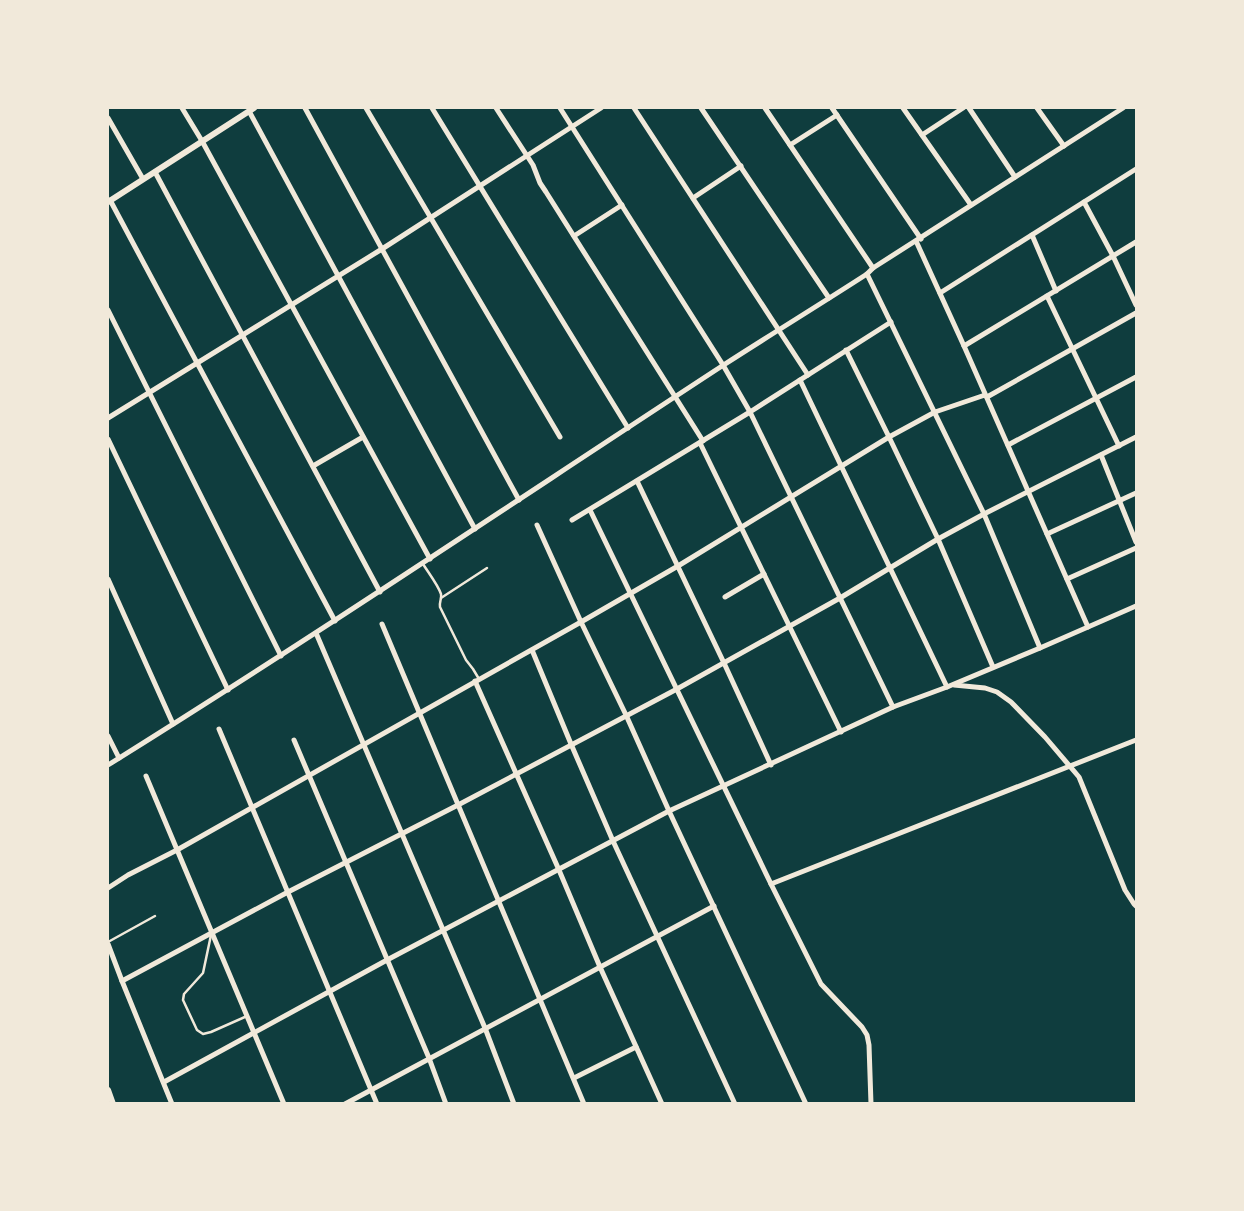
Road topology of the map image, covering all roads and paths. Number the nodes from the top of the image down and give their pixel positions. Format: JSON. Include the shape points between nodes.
{"nodes":[{"id":1,"x":182,"y":108,"type":"edge"},
{"id":2,"x":305,"y":108,"type":"edge"},
{"id":3,"x":366,"y":108,"type":"edge"},
{"id":4,"x":432,"y":108,"type":"edge"},
{"id":5,"x":496,"y":108,"type":"edge"},
{"id":6,"x":560,"y":108,"type":"edge"},
{"id":7,"x":601,"y":108,"type":"edge"},
{"id":8,"x":634,"y":108,"type":"edge"},
{"id":9,"x":701,"y":108,"type":"edge"},
{"id":10,"x":765,"y":108,"type":"edge"},
{"id":11,"x":832,"y":108,"type":"edge"},
{"id":12,"x":903,"y":108,"type":"edge"},
{"id":13,"x":963,"y":108,"type":"edge"},
{"id":14,"x":969,"y":108,"type":"edge"},
{"id":15,"x":1037,"y":108,"type":"edge"},
{"id":16,"x":1111,"y":108,"type":"edge"},
{"id":17,"x":1123,"y":108,"type":"edge"},
{"id":18,"x":251,"y":109,"type":"edge"},
{"id":19,"x":1115,"y":113,"type":"junction"},
{"id":20,"x":837,"y":115,"type":"junction"},
{"id":21,"x":108,"y":118,"type":"edge"},
{"id":22,"x":572,"y":126,"type":"junction"},
{"id":23,"x":922,"y":135,"type":"junction"},
{"id":24,"x":202,"y":141,"type":"junction"},
{"id":25,"x":790,"y":145,"type":"junction"},
{"id":26,"x":1064,"y":146,"type":"junction"},
{"id":27,"x":527,"y":156,"type":"junction"},
{"id":28,"x":741,"y":166,"type":"junction"},
{"id":29,"x":1136,"y":169,"type":"edge"},
{"id":30,"x":154,"y":172,"type":"junction"},
{"id":31,"x":1015,"y":177,"type":"junction"},
{"id":32,"x":143,"y":179,"type":"junction"},
{"id":33,"x":480,"y":186,"type":"junction"},
{"id":34,"x":693,"y":198,"type":"junction"},
{"id":35,"x":109,"y":201,"type":"edge"},
{"id":36,"x":1084,"y":202,"type":"junction"},
{"id":37,"x":622,"y":205,"type":"junction"},
{"id":38,"x":971,"y":206,"type":"junction"},
{"id":39,"x":431,"y":218,"type":"junction"},
{"id":40,"x":1032,"y":235,"type":"junction"},
{"id":41,"x":574,"y":236,"type":"junction"},
{"id":42,"x":918,"y":240,"type":"junction"},
{"id":43,"x":1136,"y":242,"type":"edge"},
{"id":44,"x":382,"y":249,"type":"junction"},
{"id":45,"x":1113,"y":256,"type":"junction"},
{"id":46,"x":873,"y":268,"type":"junction"},
{"id":47,"x":867,"y":274,"type":"junction"},
{"id":48,"x":338,"y":276,"type":"junction"},
{"id":49,"x":1056,"y":291,"type":"junction"},
{"id":50,"x":940,"y":293,"type":"junction"},
{"id":51,"x":1047,"y":296,"type":"junction"},
{"id":52,"x":829,"y":298,"type":"junction"},
{"id":53,"x":291,"y":305,"type":"junction"},
{"id":54,"x":1136,"y":305,"type":"edge"},
{"id":55,"x":108,"y":310,"type":"edge"},
{"id":56,"x":1136,"y":313,"type":"edge"},
{"id":57,"x":891,"y":322,"type":"junction"},
{"id":58,"x":779,"y":330,"type":"junction"},
{"id":59,"x":242,"y":335,"type":"junction"},
{"id":60,"x":964,"y":346,"type":"junction"},
{"id":61,"x":1072,"y":349,"type":"junction"},
{"id":62,"x":846,"y":350,"type":"junction"},
{"id":63,"x":197,"y":363,"type":"junction"},
{"id":64,"x":723,"y":366,"type":"junction"},
{"id":65,"x":808,"y":375,"type":"junction"},
{"id":66,"x":1136,"y":377,"type":"edge"},
{"id":67,"x":800,"y":380,"type":"junction"},
{"id":68,"x":149,"y":393,"type":"junction"},
{"id":69,"x":986,"y":396,"type":"junction"},
{"id":70,"x":675,"y":397,"type":"junction"},
{"id":71,"x":1096,"y":398,"type":"junction"},
{"id":72,"x":750,"y":412,"type":"junction"},
{"id":73,"x":935,"y":412,"type":"junction"},
{"id":74,"x":108,"y":418,"type":"edge"},
{"id":75,"x":628,"y":428,"type":"junction"},
{"id":76,"x":363,"y":437,"type":"junction"},
{"id":77,"x":560,"y":437,"type":"dead end"},
{"id":78,"x":889,"y":437,"type":"junction"},
{"id":79,"x":1136,"y":437,"type":"edge"},
{"id":80,"x":108,"y":439,"type":"edge"},
{"id":81,"x":701,"y":442,"type":"junction"},
{"id":82,"x":1008,"y":445,"type":"junction"},
{"id":83,"x":1119,"y":446,"type":"junction"},
{"id":84,"x":1101,"y":455,"type":"junction"},
{"id":85,"x":312,"y":466,"type":"junction"},
{"id":86,"x":841,"y":466,"type":"junction"},
{"id":87,"x":637,"y":481,"type":"junction"},
{"id":88,"x":1028,"y":491,"type":"junction"},
{"id":89,"x":1136,"y":493,"type":"edge"},
{"id":90,"x":791,"y":496,"type":"junction"},
{"id":91,"x":519,"y":500,"type":"junction"},
{"id":92,"x":1120,"y":501,"type":"junction"},
{"id":93,"x":590,"y":510,"type":"junction"},
{"id":94,"x":984,"y":514,"type":"junction"},
{"id":95,"x":572,"y":520,"type":"dead end"},
{"id":96,"x":537,"y":525,"type":"dead end"},
{"id":97,"x":741,"y":527,"type":"junction"},
{"id":98,"x":475,"y":529,"type":"junction"},
{"id":99,"x":1047,"y":534,"type":"junction"},
{"id":100,"x":938,"y":540,"type":"junction"},
{"id":101,"x":1136,"y":542,"type":"edge"},
{"id":102,"x":1136,"y":548,"type":"edge"},
{"id":103,"x":430,"y":559,"type":"junction"},
{"id":104,"x":423,"y":564,"type":"junction"},
{"id":105,"x":678,"y":566,"type":"junction"},
{"id":106,"x":487,"y":568,"type":"dead end"},
{"id":107,"x":890,"y":568,"type":"junction"},
{"id":108,"x":764,"y":574,"type":"junction"},
{"id":109,"x":108,"y":579,"type":"edge"},
{"id":110,"x":1067,"y":579,"type":"junction"},
{"id":111,"x":380,"y":592,"type":"junction"},
{"id":112,"x":631,"y":593,"type":"junction"},
{"id":113,"x":725,"y":597,"type":"dead end"},
{"id":114,"x":441,"y":598,"type":"junction"},
{"id":115,"x":840,"y":598,"type":"junction"},
{"id":116,"x":1136,"y":606,"type":"edge"},
{"id":117,"x":335,"y":621,"type":"junction"},
{"id":118,"x":581,"y":622,"type":"junction"},
{"id":119,"x":382,"y":624,"type":"dead end"},
{"id":120,"x":790,"y":626,"type":"junction"},
{"id":121,"x":1088,"y":627,"type":"junction"},
{"id":122,"x":316,"y":633,"type":"junction"},
{"id":123,"x":1040,"y":648,"type":"junction"},
{"id":124,"x":532,"y":650,"type":"junction"},
{"id":125,"x":281,"y":656,"type":"junction"},
{"id":126,"x":724,"y":663,"type":"junction"},
{"id":127,"x":993,"y":667,"type":"junction"},
{"id":128,"x":477,"y":680,"type":"junction"},
{"id":129,"x":949,"y":686,"type":"junction"},
{"id":130,"x":677,"y":688,"type":"junction"},
{"id":131,"x":228,"y":690,"type":"junction"},
{"id":132,"x":893,"y":707,"type":"junction"},
{"id":133,"x":419,"y":713,"type":"junction"},
{"id":134,"x":626,"y":715,"type":"junction"},
{"id":135,"x":173,"y":724,"type":"junction"},
{"id":136,"x":219,"y":729,"type":"dead end"},
{"id":137,"x":841,"y":732,"type":"junction"},
{"id":138,"x":108,"y":736,"type":"edge"},
{"id":139,"x":294,"y":740,"type":"dead end"},
{"id":140,"x":1136,"y":740,"type":"edge"},
{"id":141,"x":571,"y":744,"type":"junction"},
{"id":142,"x":364,"y":745,"type":"junction"},
{"id":143,"x":118,"y":758,"type":"junction"},
{"id":144,"x":108,"y":765,"type":"edge"},
{"id":145,"x":771,"y":765,"type":"junction"},
{"id":146,"x":1069,"y":766,"type":"junction"},
{"id":147,"x":516,"y":773,"type":"junction"},
{"id":148,"x":146,"y":776,"type":"dead end"},
{"id":149,"x":309,"y":776,"type":"junction"},
{"id":150,"x":723,"y":786,"type":"junction"},
{"id":151,"x":458,"y":805,"type":"junction"},
{"id":152,"x":252,"y":808,"type":"junction"},
{"id":153,"x":669,"y":811,"type":"junction"},
{"id":154,"x":402,"y":833,"type":"junction"},
{"id":155,"x":613,"y":841,"type":"junction"},
{"id":156,"x":177,"y":850,"type":"junction"},
{"id":157,"x":346,"y":862,"type":"junction"},
{"id":158,"x":559,"y":870,"type":"junction"},
{"id":159,"x":771,"y":884,"type":"junction"},
{"id":160,"x":108,"y":888,"type":"edge"},
{"id":161,"x":288,"y":892,"type":"junction"},
{"id":162,"x":499,"y":901,"type":"junction"},
{"id":163,"x":714,"y":906,"type":"junction"},
{"id":164,"x":1136,"y":906,"type":"edge"},
{"id":165,"x":155,"y":916,"type":"dead end"},
{"id":166,"x":443,"y":930,"type":"junction"},
{"id":167,"x":212,"y":932,"type":"junction"},
{"id":168,"x":657,"y":937,"type":"junction"},
{"id":169,"x":108,"y":943,"type":"edge"},
{"id":170,"x":387,"y":960,"type":"junction"},
{"id":171,"x":600,"y":967,"type":"junction"},
{"id":172,"x":122,"y":981,"type":"junction"},
{"id":173,"x":330,"y":992,"type":"junction"},
{"id":174,"x":541,"y":999,"type":"junction"},
{"id":175,"x":247,"y":1016,"type":"junction"},
{"id":176,"x":485,"y":1028,"type":"junction"},
{"id":177,"x":254,"y":1033,"type":"junction"},
{"id":178,"x":636,"y":1047,"type":"junction"},
{"id":179,"x":430,"y":1058,"type":"junction"},
{"id":180,"x":574,"y":1078,"type":"junction"},
{"id":181,"x":164,"y":1082,"type":"junction"},
{"id":182,"x":372,"y":1089,"type":"junction"},
{"id":183,"x":108,"y":1090,"type":"edge"},
{"id":184,"x":113,"y":1104,"type":"edge"},
{"id":185,"x":172,"y":1104,"type":"edge"},
{"id":186,"x":284,"y":1104,"type":"edge"},
{"id":187,"x":345,"y":1104,"type":"edge"},
{"id":188,"x":377,"y":1104,"type":"edge"},
{"id":189,"x":446,"y":1104,"type":"edge"},
{"id":190,"x":514,"y":1104,"type":"edge"},
{"id":191,"x":584,"y":1104,"type":"edge"},
{"id":192,"x":662,"y":1104,"type":"edge"},
{"id":193,"x":735,"y":1104,"type":"edge"},
{"id":194,"x":806,"y":1104,"type":"edge"},
{"id":195,"x":871,"y":1104,"type":"edge"}],
"edges":[{"from":1,"to":24,"type":"street"},
{"from":2,"to":44,"type":"street"},
{"from":3,"to":39,"type":"street"},
{"from":4,"to":33,"type":"street"},
{"from":5,"to":27,"type":"street"},
{"from":6,"to":22,"type":"street"},
{"from":7,"to":22,"type":"street"},
{"from":8,"to":34,"type":"street"},
{"from":9,"to":28,"type":"street"},
{"from":10,"to":25,"type":"street"},
{"from":11,"to":20,"type":"street"},
{"from":12,"to":23,"type":"street"},
{"from":13,"to":23,"type":"street"},
{"from":14,"to":31,"type":"street"},
{"from":15,"to":26,"type":"street"},
{"from":16,"to":19,"type":"street"},
{"from":17,"to":19,"type":"street"},
{"from":18,"to":24,"type":"street"},
{"from":18,"to":48,"type":"street"},
{"from":19,"to":26,"type":"street"},
{"from":20,"to":25,"type":"street"},
{"from":20,"to":42,"type":"street"},
{"from":21,"to":32,"type":"street"},
{"from":22,"to":27,"type":"street"},
{"from":22,"to":37,"type":"street"},
{"from":23,"to":38,"type":"street"},
{"from":24,"to":30,"type":"street"},
{"from":24,"to":53,"type":"street"},
{"from":25,"to":46,"type":"street"},
{"from":26,"to":31,"type":"street"},
{"from":27,"to":33,"type":"street"},
{"from":27,"to":41,"type":"street"},
{"from":28,"to":34,"type":"street"},
{"from":28,"to":52,"type":"street"},
{"from":29,"to":36,"type":"street"},
{"from":30,"to":32,"type":"street"},
{"from":30,"to":59,"type":"street"},
{"from":31,"to":38,"type":"street"},
{"from":32,"to":35,"type":"street"},
{"from":33,"to":39,"type":"street"},
{"from":33,"to":75,"type":"street"},
{"from":34,"to":58,"type":"street"},
{"from":35,"to":63,"type":"street"},
{"from":36,"to":40,"type":"street"},
{"from":36,"to":45,"type":"street"},
{"from":37,"to":41,"type":"street"},
{"from":37,"to":64,"type":"street"},
{"from":38,"to":42,"type":"street"},
{"from":39,"to":44,"type":"street"},
{"from":39,"to":77,"type":"street"},
{"from":40,"to":49,"type":"street"},
{"from":40,"to":50,"type":"street"},
{"from":41,"to":70,"type":"street"},
{"from":42,"to":46,"type":"street"},
{"from":42,"to":50,"type":"street"},
{"from":43,"to":45,"type":"street"},
{"from":44,"to":48,"type":"street"},
{"from":44,"to":91,"type":"street"},
{"from":45,"to":49,"type":"street"},
{"from":45,"to":54,"type":"street"},
{"from":46,"to":47,"type":"street"},
{"from":47,"to":52,"type":"street"},
{"from":47,"to":57,"type":"street"},
{"from":48,"to":53,"type":"street"},
{"from":48,"to":98,"type":"street"},
{"from":49,"to":51,"type":"street"},
{"from":50,"to":60,"type":"street"},
{"from":51,"to":60,"type":"street"},
{"from":51,"to":61,"type":"street"},
{"from":52,"to":58,"type":"street"},
{"from":53,"to":59,"type":"street"},
{"from":53,"to":76,"type":"street"},
{"from":55,"to":68,"type":"street"},
{"from":56,"to":61,"type":"street"},
{"from":57,"to":62,"type":"street"},
{"from":57,"to":73,"type":"street"},
{"from":58,"to":64,"type":"street"},
{"from":58,"to":65,"type":"street"},
{"from":59,"to":63,"type":"street"},
{"from":59,"to":85,"type":"street"},
{"from":60,"to":69,"type":"street"},
{"from":61,"to":69,"type":"street"},
{"from":61,"to":71,"type":"street"},
{"from":62,"to":65,"type":"street"},
{"from":62,"to":78,"type":"street"},
{"from":63,"to":68,"type":"street"},
{"from":63,"to":117,"type":"street"},
{"from":64,"to":70,"type":"street"},
{"from":64,"to":72,"type":"street"},
{"from":65,"to":67,"type":"street"},
{"from":66,"to":71,"type":"street"},
{"from":67,"to":72,"type":"street"},
{"from":67,"to":86,"type":"street"},
{"from":68,"to":74,"type":"street"},
{"from":68,"to":125,"type":"street"},
{"from":69,"to":73,"type":"street"},
{"from":69,"to":82,"type":"street"},
{"from":70,"to":75,"type":"street"},
{"from":70,"to":81,"type":"street"},
{"from":71,"to":82,"type":"street"},
{"from":71,"to":83,"type":"street"},
{"from":72,"to":81,"type":"street"},
{"from":72,"to":90,"type":"street"},
{"from":73,"to":78,"type":"street"},
{"from":73,"to":94,"type":"street"},
{"from":75,"to":91,"type":"street"},
{"from":76,"to":85,"type":"street"},
{"from":76,"to":103,"type":"street"},
{"from":78,"to":86,"type":"street"},
{"from":78,"to":100,"type":"street"},
{"from":79,"to":83,"type":"street"},
{"from":80,"to":131,"type":"street"},
{"from":81,"to":87,"type":"street"},
{"from":81,"to":97,"type":"street"},
{"from":82,"to":88,"type":"street"},
{"from":83,"to":84,"type":"street"},
{"from":84,"to":88,"type":"street"},
{"from":84,"to":92,"type":"street"},
{"from":85,"to":111,"type":"street"},
{"from":86,"to":90,"type":"street"},
{"from":86,"to":107,"type":"street"},
{"from":87,"to":93,"type":"street"},
{"from":87,"to":105,"type":"street"},
{"from":88,"to":94,"type":"street"},
{"from":88,"to":99,"type":"street"},
{"from":89,"to":92,"type":"street"},
{"from":90,"to":97,"type":"street"},
{"from":90,"to":115,"type":"street"},
{"from":91,"to":98,"type":"street"},
{"from":92,"to":99,"type":"street"},
{"from":92,"to":101,"type":"street"},
{"from":93,"to":95,"type":"street"},
{"from":93,"to":112,"type":"street"},
{"from":94,"to":100,"type":"street"},
{"from":94,"to":123,"type":"street"},
{"from":96,"to":118,"type":"street"},
{"from":97,"to":105,"type":"street"},
{"from":97,"to":108,"type":"street"},
{"from":98,"to":103,"type":"street"},
{"from":99,"to":110,"type":"street"},
{"from":100,"to":107,"type":"street"},
{"from":100,"to":127,"type":"street"},
{"from":102,"to":110,"type":"street"},
{"from":103,"to":104,"type":"street"},
{"from":104,"to":111,"type":"street"},
{"from":104,"to":114,"type":"lane"},
{"from":105,"to":112,"type":"street"},
{"from":105,"to":126,"type":"street"},
{"from":106,"to":114,"type":"lane"},
{"from":107,"to":115,"type":"street"},
{"from":107,"to":129,"type":"street"},
{"from":108,"to":113,"type":"street"},
{"from":108,"to":120,"type":"street"},
{"from":109,"to":135,"type":"street"},
{"from":110,"to":121,"type":"street"},
{"from":111,"to":117,"type":"street"},
{"from":112,"to":118,"type":"street"},
{"from":112,"to":130,"type":"street"},
{"from":114,"to":128,"type":"lane","via":[[440,607]]},
{"from":115,"to":120,"type":"street"},
{"from":115,"to":132,"type":"street"},
{"from":116,"to":121,"type":"street"},
{"from":117,"to":122,"type":"street"},
{"from":118,"to":124,"type":"street"},
{"from":118,"to":134,"type":"street"},
{"from":119,"to":133,"type":"street"},
{"from":120,"to":126,"type":"street"},
{"from":120,"to":137,"type":"street"},
{"from":121,"to":123,"type":"street"},
{"from":122,"to":125,"type":"street"},
{"from":122,"to":142,"type":"street"},
{"from":123,"to":127,"type":"street"},
{"from":124,"to":128,"type":"street"},
{"from":124,"to":141,"type":"street"},
{"from":125,"to":131,"type":"street"},
{"from":126,"to":130,"type":"street"},
{"from":126,"to":145,"type":"street"},
{"from":127,"to":129,"type":"street"},
{"from":128,"to":133,"type":"street"},
{"from":128,"to":147,"type":"street"},
{"from":129,"to":132,"type":"street"},
{"from":129,"to":146,"type":"street","via":[[997,692],[1011,702]]},
{"from":130,"to":134,"type":"street"},
{"from":130,"to":150,"type":"street"},
{"from":131,"to":135,"type":"street"},
{"from":132,"to":137,"type":"street"},
{"from":133,"to":142,"type":"street"},
{"from":133,"to":151,"type":"street"},
{"from":134,"to":141,"type":"street"},
{"from":134,"to":153,"type":"street"},
{"from":135,"to":143,"type":"street"},
{"from":136,"to":152,"type":"street"},
{"from":137,"to":145,"type":"street"},
{"from":138,"to":143,"type":"street"},
{"from":139,"to":149,"type":"street"},
{"from":140,"to":146,"type":"street"},
{"from":141,"to":147,"type":"street"},
{"from":141,"to":155,"type":"street"},
{"from":142,"to":149,"type":"street"},
{"from":142,"to":154,"type":"street"},
{"from":143,"to":144,"type":"street"},
{"from":145,"to":150,"type":"street"},
{"from":146,"to":159,"type":"street"},
{"from":146,"to":164,"type":"street","via":[[1079,778],[1125,890]]},
{"from":147,"to":151,"type":"street"},
{"from":147,"to":158,"type":"street"},
{"from":148,"to":156,"type":"street"},
{"from":149,"to":152,"type":"street"},
{"from":149,"to":157,"type":"street"},
{"from":150,"to":153,"type":"street"},
{"from":150,"to":159,"type":"street"},
{"from":151,"to":154,"type":"street"},
{"from":151,"to":162,"type":"street"},
{"from":152,"to":156,"type":"street"},
{"from":152,"to":161,"type":"street"},
{"from":153,"to":155,"type":"street"},
{"from":153,"to":163,"type":"street"},
{"from":154,"to":157,"type":"street"},
{"from":154,"to":166,"type":"street"},
{"from":155,"to":158,"type":"street"},
{"from":155,"to":168,"type":"street"},
{"from":156,"to":160,"type":"street"},
{"from":156,"to":167,"type":"street"},
{"from":157,"to":161,"type":"street"},
{"from":157,"to":170,"type":"street"},
{"from":158,"to":162,"type":"street"},
{"from":158,"to":171,"type":"street"},
{"from":159,"to":195,"type":"street","via":[[821,984],[867,1035]]},
{"from":161,"to":167,"type":"street"},
{"from":161,"to":173,"type":"street"},
{"from":162,"to":166,"type":"street"},
{"from":162,"to":174,"type":"street"},
{"from":163,"to":168,"type":"street"},
{"from":163,"to":194,"type":"street"},
{"from":165,"to":169,"type":"lane"},
{"from":166,"to":170,"type":"street"},
{"from":166,"to":176,"type":"street"},
{"from":167,"to":172,"type":"street"},
{"from":167,"to":175,"type":"street"},
{"from":167,"to":175,"type":"lane","via":[[202,973],[184,994],[183,1000],[196,1030],[203,1034]]},
{"from":168,"to":171,"type":"street"},
{"from":168,"to":193,"type":"street"},
{"from":169,"to":172,"type":"street"},
{"from":170,"to":173,"type":"street"},
{"from":170,"to":179,"type":"street"},
{"from":171,"to":174,"type":"street"},
{"from":171,"to":178,"type":"street"},
{"from":172,"to":181,"type":"street"},
{"from":173,"to":177,"type":"street"},
{"from":173,"to":182,"type":"street"},
{"from":174,"to":176,"type":"street"},
{"from":174,"to":180,"type":"street"},
{"from":175,"to":177,"type":"street"},
{"from":176,"to":179,"type":"street"},
{"from":176,"to":190,"type":"street"},
{"from":177,"to":181,"type":"street"},
{"from":177,"to":186,"type":"street"},
{"from":178,"to":180,"type":"street"},
{"from":178,"to":192,"type":"street"},
{"from":179,"to":182,"type":"street"},
{"from":179,"to":189,"type":"street"},
{"from":180,"to":191,"type":"street"},
{"from":181,"to":185,"type":"street"},
{"from":182,"to":187,"type":"street"},
{"from":182,"to":188,"type":"street"},
{"from":183,"to":184,"type":"street"}]}
